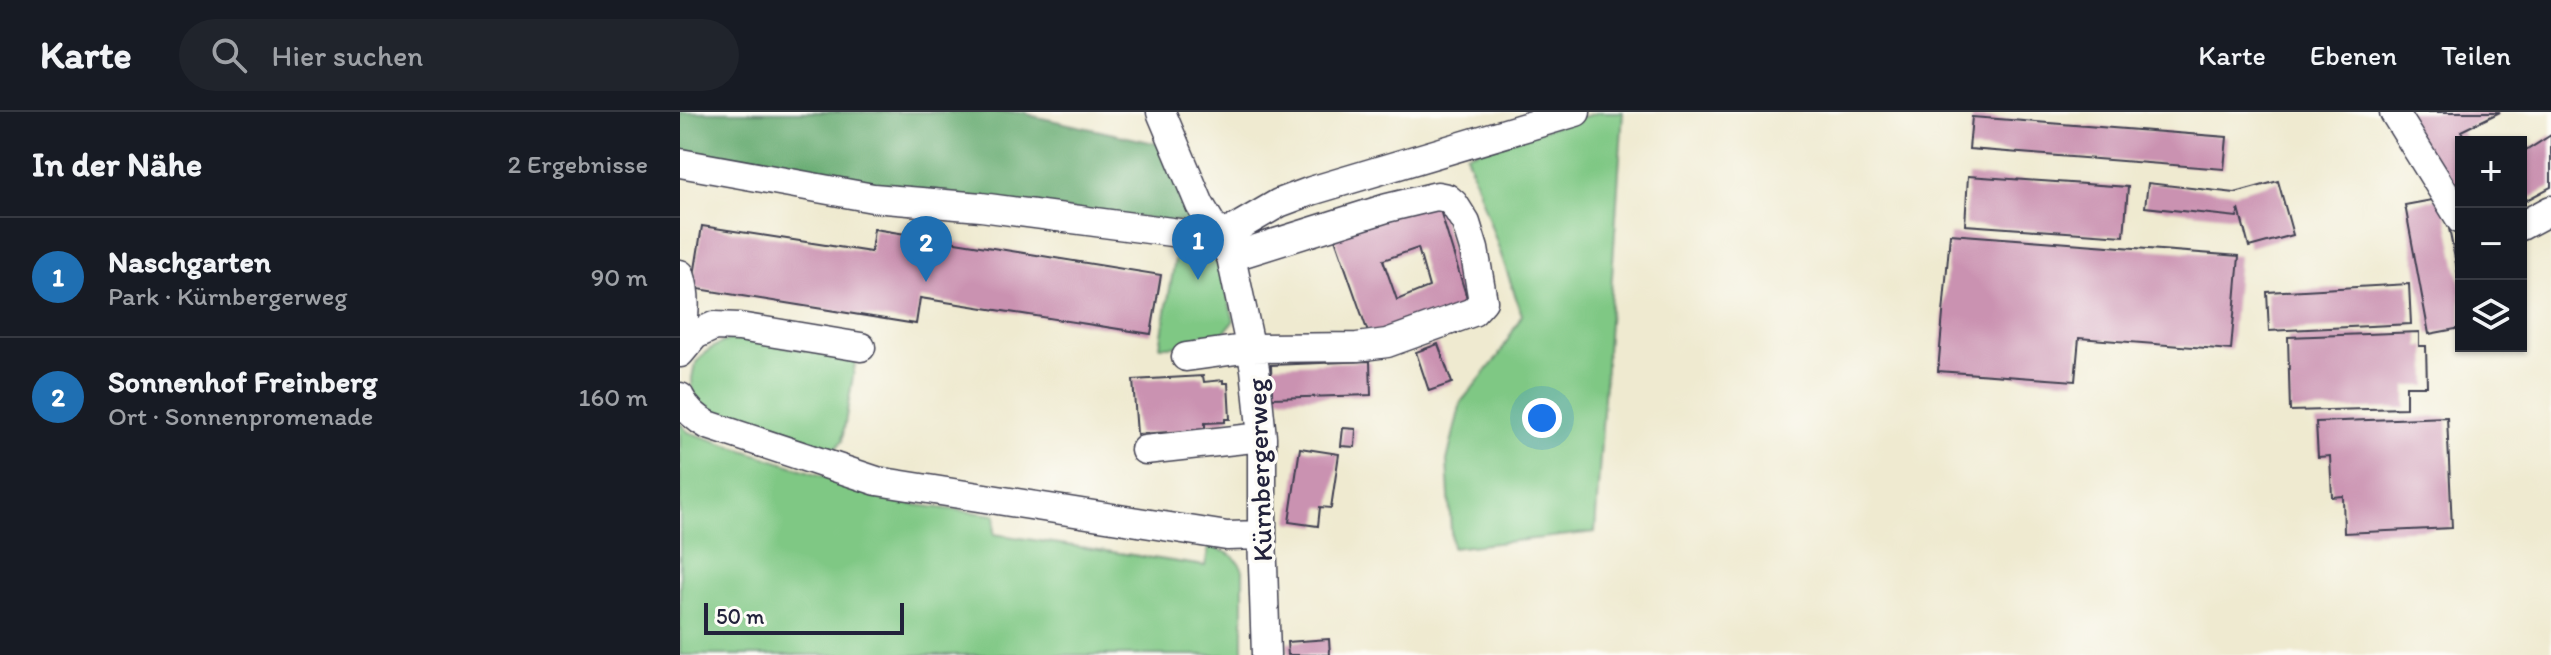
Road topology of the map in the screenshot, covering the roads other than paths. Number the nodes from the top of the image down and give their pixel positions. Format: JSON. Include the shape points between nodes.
{"nodes":[{"id":1,"x":1161,"y":112,"type":"edge"},
{"id":2,"x":1576,"y":112,"type":"edge"},
{"id":3,"x":2394,"y":112,"type":"edge"},
{"id":4,"x":680,"y":163,"type":"edge"},
{"id":5,"x":2455,"y":210,"type":"edge"},
{"id":6,"x":2551,"y":210,"type":"edge"},
{"id":7,"x":2527,"y":223,"type":"edge"},
{"id":8,"x":1225,"y":246,"type":"junction"},
{"id":9,"x":680,"y":274,"type":"edge"},
{"id":10,"x":680,"y":345,"type":"edge"},
{"id":11,"x":861,"y":347,"type":"dead end"},
{"id":12,"x":1251,"y":348,"type":"junction"},
{"id":13,"x":680,"y":353,"type":"edge"},
{"id":14,"x":1186,"y":357,"type":"dead end"},
{"id":15,"x":680,"y":397,"type":"edge"},
{"id":16,"x":1262,"y":437,"type":"junction"},
{"id":17,"x":1145,"y":450,"type":"dead end"},
{"id":18,"x":1262,"y":535,"type":"junction"},
{"id":19,"x":1266,"y":655,"type":"edge"}],
"edges":[{"from":1,"to":8,"type":"street","name":"Kürnbergerweg","via":[[1200,205]]},
{"from":2,"to":8,"type":"street","via":[[1279,203],[1240,226]]},
{"from":3,"to":5,"type":"street"},
{"from":4,"to":8,"type":"street","via":[[873,198],[981,207],[1177,234]]},
{"from":6,"to":7,"type":"street"},
{"from":8,"to":12,"type":"street","name":"Kürnbergerweg"},
{"from":8,"to":12,"type":"street","via":[[1437,196],[1461,212],[1474,249],[1483,301],[1473,312],[1387,343]]},
{"from":9,"to":10,"type":"street","via":[[685,314]]},
{"from":11,"to":13,"type":"street","via":[[714,326],[695,335]]},
{"from":12,"to":14,"type":"street"},
{"from":12,"to":16,"type":"street","name":"Kürnbergerweg"},
{"from":15,"to":18,"type":"street","via":[[708,425],[877,481],[1227,536]]},
{"from":16,"to":17,"type":"street"},
{"from":16,"to":18,"type":"street","name":"Kürnbergerweg"},
{"from":18,"to":19,"type":"street","name":"Kürnbergerweg"}]}
